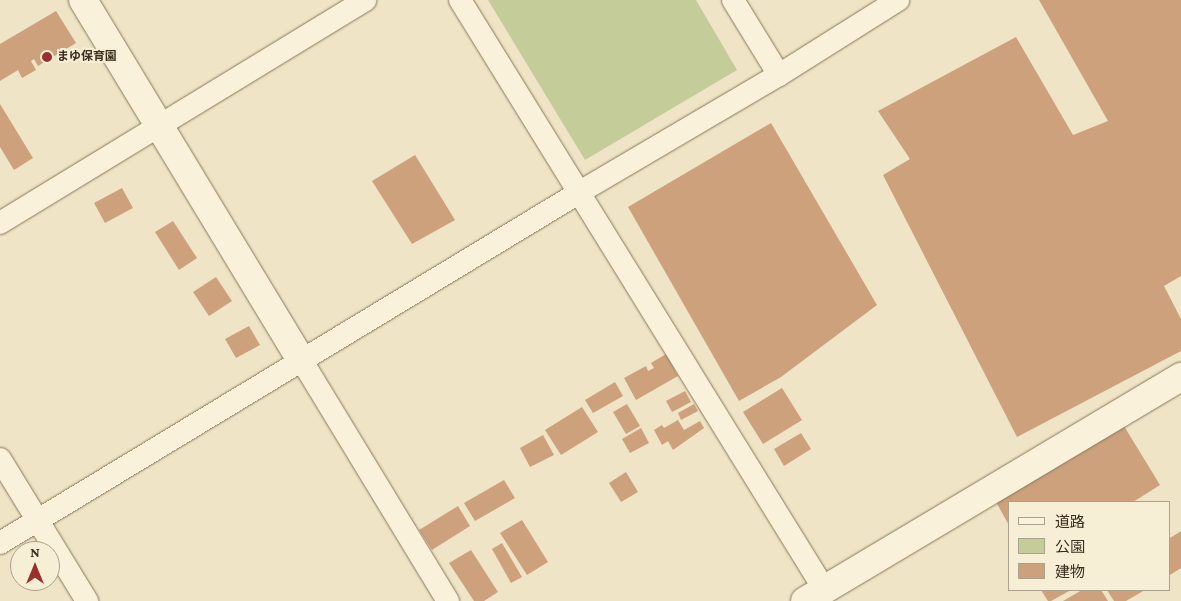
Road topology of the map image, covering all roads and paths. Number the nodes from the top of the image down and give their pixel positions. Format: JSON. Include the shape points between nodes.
{"nodes":[{"id":1,"x":83,"y":0,"type":"edge"},
{"id":2,"x":365,"y":0,"type":"edge"},
{"id":3,"x":460,"y":0,"type":"edge"},
{"id":4,"x":732,"y":0,"type":"edge"},
{"id":5,"x":898,"y":0,"type":"edge"},
{"id":6,"x":778,"y":75,"type":"junction"},
{"id":7,"x":159,"y":125,"type":"junction"},
{"id":8,"x":580,"y":192,"type":"junction"},
{"id":9,"x":0,"y":223,"type":"edge"},
{"id":10,"x":302,"y":361,"type":"junction"},
{"id":11,"x":1181,"y":377,"type":"edge"},
{"id":12,"x":0,"y":459,"type":"edge"},
{"id":13,"x":37,"y":520,"type":"junction"},
{"id":14,"x":0,"y":543,"type":"edge"},
{"id":15,"x":820,"y":597,"type":"edge"},
{"id":16,"x":86,"y":601,"type":"edge"},
{"id":17,"x":448,"y":601,"type":"edge"}],
"edges":[{"from":1,"to":7,"type":"street"},
{"from":2,"to":7,"type":"street"},
{"from":3,"to":8,"type":"street"},
{"from":4,"to":6,"type":"street"},
{"from":5,"to":6,"type":"street"},
{"from":6,"to":8,"type":"street"},
{"from":7,"to":9,"type":"street"},
{"from":7,"to":10,"type":"street"},
{"from":8,"to":10,"type":"street"},
{"from":8,"to":15,"type":"street"},
{"from":10,"to":13,"type":"street"},
{"from":10,"to":17,"type":"street"},
{"from":11,"to":15,"type":"street"},
{"from":12,"to":13,"type":"street"},
{"from":13,"to":14,"type":"street"},
{"from":13,"to":16,"type":"street"}]}
